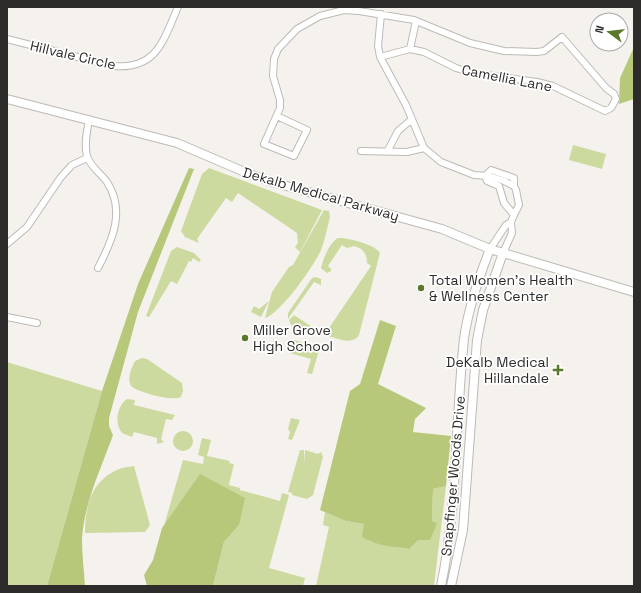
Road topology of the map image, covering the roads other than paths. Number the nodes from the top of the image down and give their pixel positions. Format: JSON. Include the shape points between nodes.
{"nodes":[{"id":1,"x":178,"y":7,"type":"edge"},
{"id":2,"x":381,"y":14,"type":"junction"},
{"id":3,"x":416,"y":21,"type":"junction"},
{"id":4,"x":7,"y":39,"type":"edge"},
{"id":5,"x":410,"y":49,"type":"junction"},
{"id":6,"x":380,"y":58,"type":"junction"},
{"id":7,"x":7,"y":99,"type":"edge"},
{"id":8,"x":277,"y":116,"type":"junction"},
{"id":9,"x":412,"y":119,"type":"junction"},
{"id":10,"x":89,"y":120,"type":"junction"},
{"id":11,"x":424,"y":148,"type":"junction"},
{"id":12,"x":361,"y":151,"type":"dead end"},
{"id":13,"x":387,"y":152,"type":"junction"},
{"id":14,"x":87,"y":158,"type":"junction"},
{"id":15,"x":502,"y":180,"type":"junction"},
{"id":16,"x":514,"y":215,"type":"junction"},
{"id":17,"x":511,"y":222,"type":"junction"},
{"id":18,"x":7,"y":244,"type":"edge"},
{"id":19,"x":490,"y":249,"type":"junction"},
{"id":20,"x":503,"y":253,"type":"junction"},
{"id":21,"x":98,"y":268,"type":"dead end"},
{"id":22,"x":634,"y":292,"type":"edge"},
{"id":23,"x":7,"y":317,"type":"edge"},
{"id":24,"x":37,"y":323,"type":"dead end"},
{"id":25,"x":441,"y":586,"type":"edge"},
{"id":26,"x":452,"y":586,"type":"edge"}],
"edges":[{"from":1,"to":4,"type":"street","name":"Hillvale Circle","via":[[160,47],[140,65],[113,66]]},
{"from":2,"to":3,"type":"street","name":"Camellia Lane"},
{"from":2,"to":6,"type":"street","via":[[378,46]]},
{"from":2,"to":8,"type":"street","name":"Camellia Lane","via":[[344,10],[320,16],[297,29],[278,49],[274,59],[273,76],[280,100]]},
{"from":3,"to":5,"type":"street"},
{"from":3,"to":5,"type":"street","name":"Camellia Lane","via":[[470,44],[504,51],[544,51],[562,37],[616,99],[611,108],[605,111],[553,86],[472,73],[424,52]]},
{"from":5,"to":6,"type":"street"},
{"from":6,"to":9,"type":"street"},
{"from":7,"to":10,"type":"main road","name":"Dekalb Medical Parkway"},
{"from":8,"to":8,"type":"street","name":"Camellia Lane","via":[[306,130],[294,156],[264,144]]},
{"from":9,"to":11,"type":"street"},
{"from":9,"to":13,"type":"street","via":[[398,130]]},
{"from":10,"to":14,"type":"street","via":[[86,138]]},
{"from":10,"to":19,"type":"main road","name":"Dekalb Medical Parkway","via":[[177,143],[272,182],[442,229]]},
{"from":11,"to":13,"type":"street","via":[[408,152]]},
{"from":11,"to":15,"type":"street","via":[[442,162],[474,175]]},
{"from":12,"to":13,"type":"street"},
{"from":14,"to":18,"type":"street","via":[[72,165],[27,227]]},
{"from":14,"to":21,"type":"street","via":[[108,183],[116,203],[116,226]]},
{"from":15,"to":16,"type":"street","via":[[504,203]]},
{"from":15,"to":16,"type":"street","via":[[514,186],[519,205]]},
{"from":16,"to":17,"type":"street"},
{"from":17,"to":19,"type":"street","via":[[506,225]]},
{"from":17,"to":20,"type":"street","via":[[512,233]]},
{"from":19,"to":20,"type":"main road","name":"Dekalb Medical Parkway"},
{"from":19,"to":25,"type":"main road","name":"Snapfinger Woods Drive","via":[[464,338],[451,528]]},
{"from":20,"to":22,"type":"main road","name":"Dekalb Medical Parkway"},
{"from":20,"to":26,"type":"main road","name":"Snapfinger Woods Drive","via":[[483,310],[477,340],[463,530]]},
{"from":23,"to":24,"type":"street"}]}
